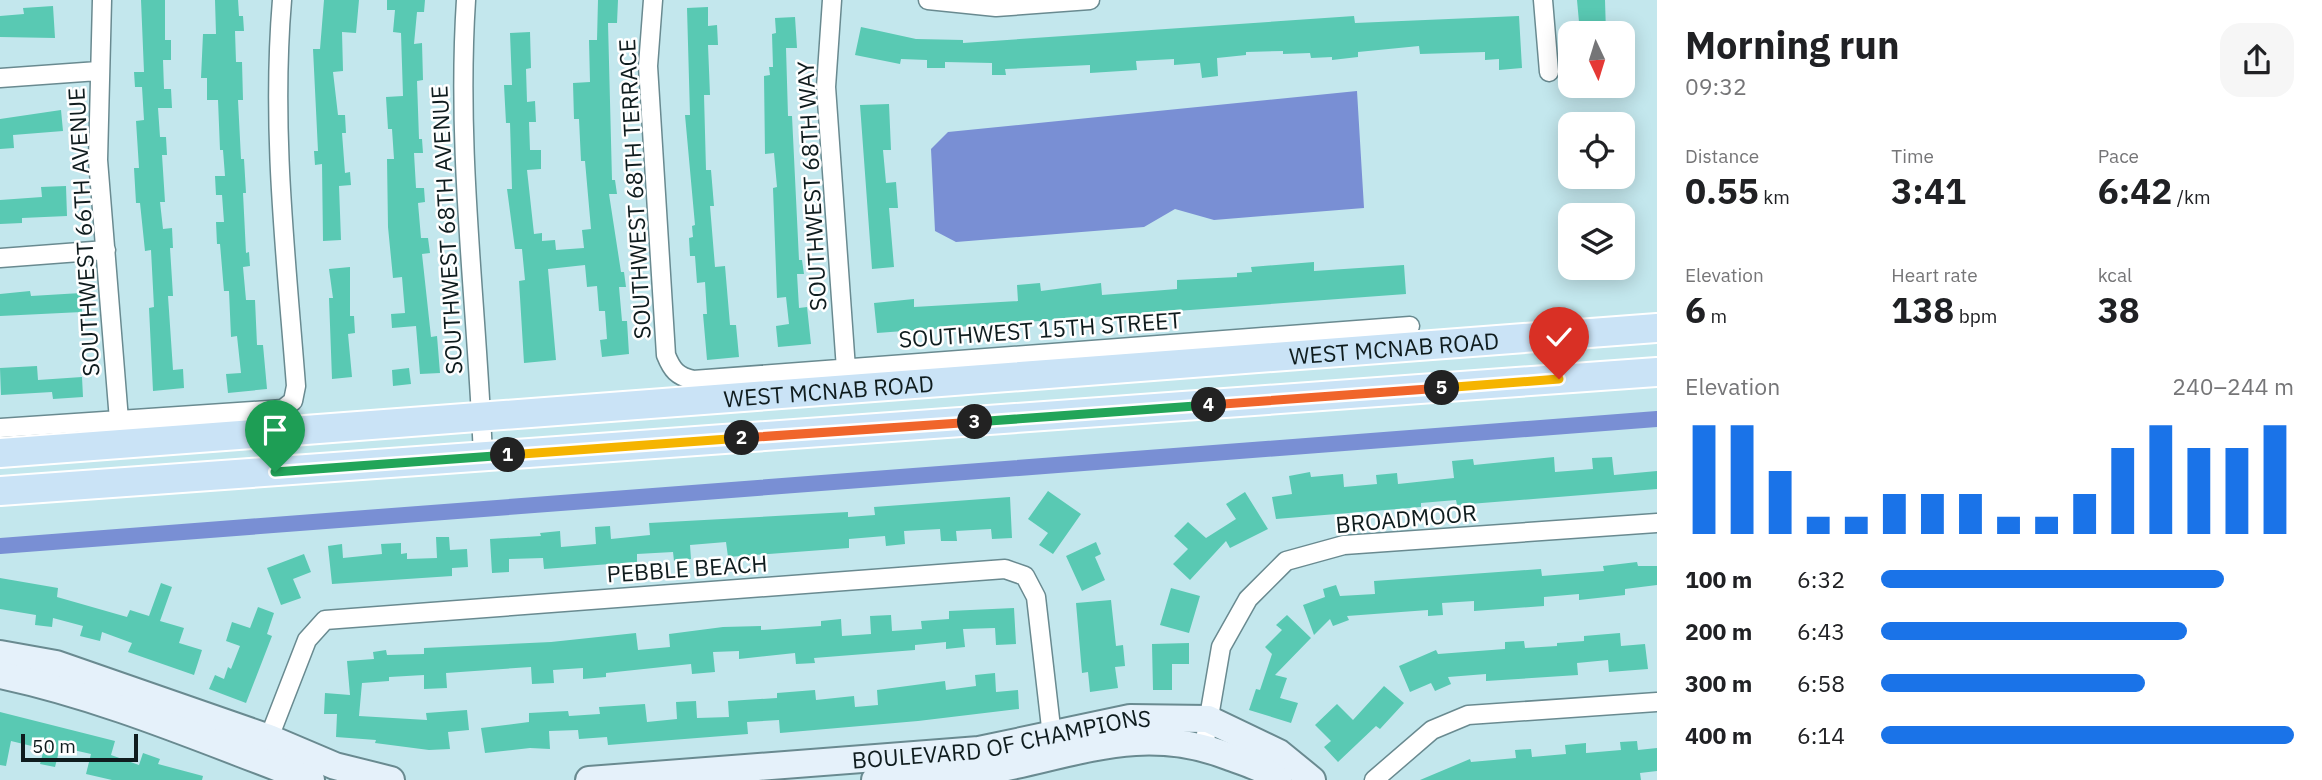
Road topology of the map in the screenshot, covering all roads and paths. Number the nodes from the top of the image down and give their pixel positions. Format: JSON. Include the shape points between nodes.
{"nodes":[{"id":1,"x":102,"y":0,"type":"edge"},
{"id":2,"x":282,"y":0,"type":"edge"},
{"id":3,"x":466,"y":0,"type":"edge"},
{"id":4,"x":653,"y":0,"type":"edge"},
{"id":5,"x":832,"y":0,"type":"edge"},
{"id":6,"x":928,"y":0,"type":"edge"},
{"id":7,"x":1090,"y":0,"type":"edge"},
{"id":8,"x":1543,"y":0,"type":"edge"},
{"id":9,"x":98,"y":71,"type":"junction"},
{"id":10,"x":1549,"y":72,"type":"dead end"},
{"id":11,"x":0,"y":78,"type":"edge"},
{"id":12,"x":106,"y":250,"type":"junction"},
{"id":13,"x":0,"y":258,"type":"edge"},
{"id":14,"x":1410,"y":326,"type":"dead end"},
{"id":15,"x":1657,"y":328,"type":"edge"},
{"id":16,"x":846,"y":369,"type":"junction"},
{"id":17,"x":1657,"y":372,"type":"edge"},
{"id":18,"x":675,"y":374,"type":"joint"},
{"id":19,"x":482,"y":419,"type":"junction"},
{"id":20,"x":119,"y":420,"type":"junction"},
{"id":21,"x":0,"y":428,"type":"edge"},
{"id":22,"x":0,"y":453,"type":"edge"},
{"id":23,"x":483,"y":457,"type":"junction"},
{"id":24,"x":0,"y":491,"type":"edge"},
{"id":25,"x":1657,"y":523,"type":"edge"},
{"id":26,"x":0,"y":654,"type":"edge"},
{"id":27,"x":0,"y":675,"type":"edge"},
{"id":28,"x":1657,"y":702,"type":"edge"},
{"id":29,"x":1209,"y":719,"type":"junction"},
{"id":30,"x":1053,"y":745,"type":"junction"},
{"id":31,"x":1204,"y":746,"type":"junction"},
{"id":32,"x":265,"y":749,"type":"junction"},
{"id":33,"x":722,"y":775,"type":"edge"},
{"id":34,"x":311,"y":780,"type":"edge"},
{"id":35,"x":391,"y":780,"type":"edge"},
{"id":36,"x":589,"y":780,"type":"edge"},
{"id":37,"x":875,"y":780,"type":"edge"},
{"id":38,"x":1278,"y":780,"type":"edge"},
{"id":39,"x":1312,"y":780,"type":"edge"},
{"id":40,"x":1374,"y":780,"type":"edge"}],
"edges":[{"from":1,"to":9,"type":"street","name":"SOUTHWEST 66TH AVENUE"},
{"from":2,"to":20,"type":"street","via":[[277,150],[296,386],[293,401],[283,409]]},
{"from":3,"to":19,"type":"street","name":"SOUTHWEST 68TH AVENUE","via":[[461,73],[466,209]]},
{"from":4,"to":18,"type":"street","name":"SOUTHWEST 68TH TERRACE","via":[[648,66],[654,204],[666,355]]},
{"from":5,"to":16,"type":"street","name":"SOUTHWEST 68TH WAY","via":[[826,87]]},
{"from":6,"to":7,"type":"street","via":[[996,7]]},
{"from":8,"to":10,"type":"street"},
{"from":9,"to":11,"type":"street"},
{"from":9,"to":12,"type":"street","name":"SOUTHWEST 66TH AVENUE","via":[[98,160]]},
{"from":12,"to":13,"type":"street"},
{"from":12,"to":20,"type":"street","name":"SOUTHWEST 66TH AVENUE"},
{"from":14,"to":16,"type":"street","name":"SOUTHWEST 15TH STREET"},
{"from":15,"to":19,"type":"main road","name":"WEST MCNAB ROAD"},
{"from":16,"to":18,"type":"street","name":"SOUTHWEST 15TH STREET","via":[[693,380]]},
{"from":17,"to":23,"type":"main road","name":"WEST MCNAB ROAD"},
{"from":19,"to":22,"type":"main road","name":"WEST MCNAB ROAD"},
{"from":19,"to":23,"type":"street","name":"SOUTHWEST 68TH AVENUE"},
{"from":20,"to":21,"type":"street"},
{"from":23,"to":24,"type":"main road","name":"WEST MCNAB ROAD"},
{"from":25,"to":29,"type":"street","name":"BROADMOOR","via":[[1344,545],[1286,561],[1248,599],[1221,648]]},
{"from":26,"to":32,"type":"street","via":[[56,664]]},
{"from":27,"to":32,"type":"street"},
{"from":28,"to":40,"type":"street","via":[[1468,715],[1432,730]]},
{"from":29,"to":30,"type":"street","name":"BOULEVARD OF CHAMPIONS","via":[[1130,718]]},
{"from":29,"to":31,"type":"street","name":"BROADMOOR"},
{"from":29,"to":39,"type":"street","name":"BOULEVARD OF CHAMPIONS","via":[[1279,753]]},
{"from":30,"to":31,"type":"street","name":"BOULEVARD OF CHAMPIONS","via":[[1144,739]]},
{"from":30,"to":32,"type":"street","name":"PEBBLE BEACH","via":[[1036,597],[1025,576],[1005,569],[325,620],[307,640]]},
{"from":30,"to":33,"type":"street","name":"BOULEVARD OF CHAMPIONS"},
{"from":30,"to":37,"type":"street","name":"BOULEVARD OF CHAMPIONS","via":[[980,773]]},
{"from":31,"to":38,"type":"street","name":"BOULEVARD OF CHAMPIONS","via":[[1267,771]]},
{"from":32,"to":34,"type":"street"},
{"from":32,"to":35,"type":"street"},
{"from":33,"to":36,"type":"street","name":"BOULEVARD OF CHAMPIONS"}]}
